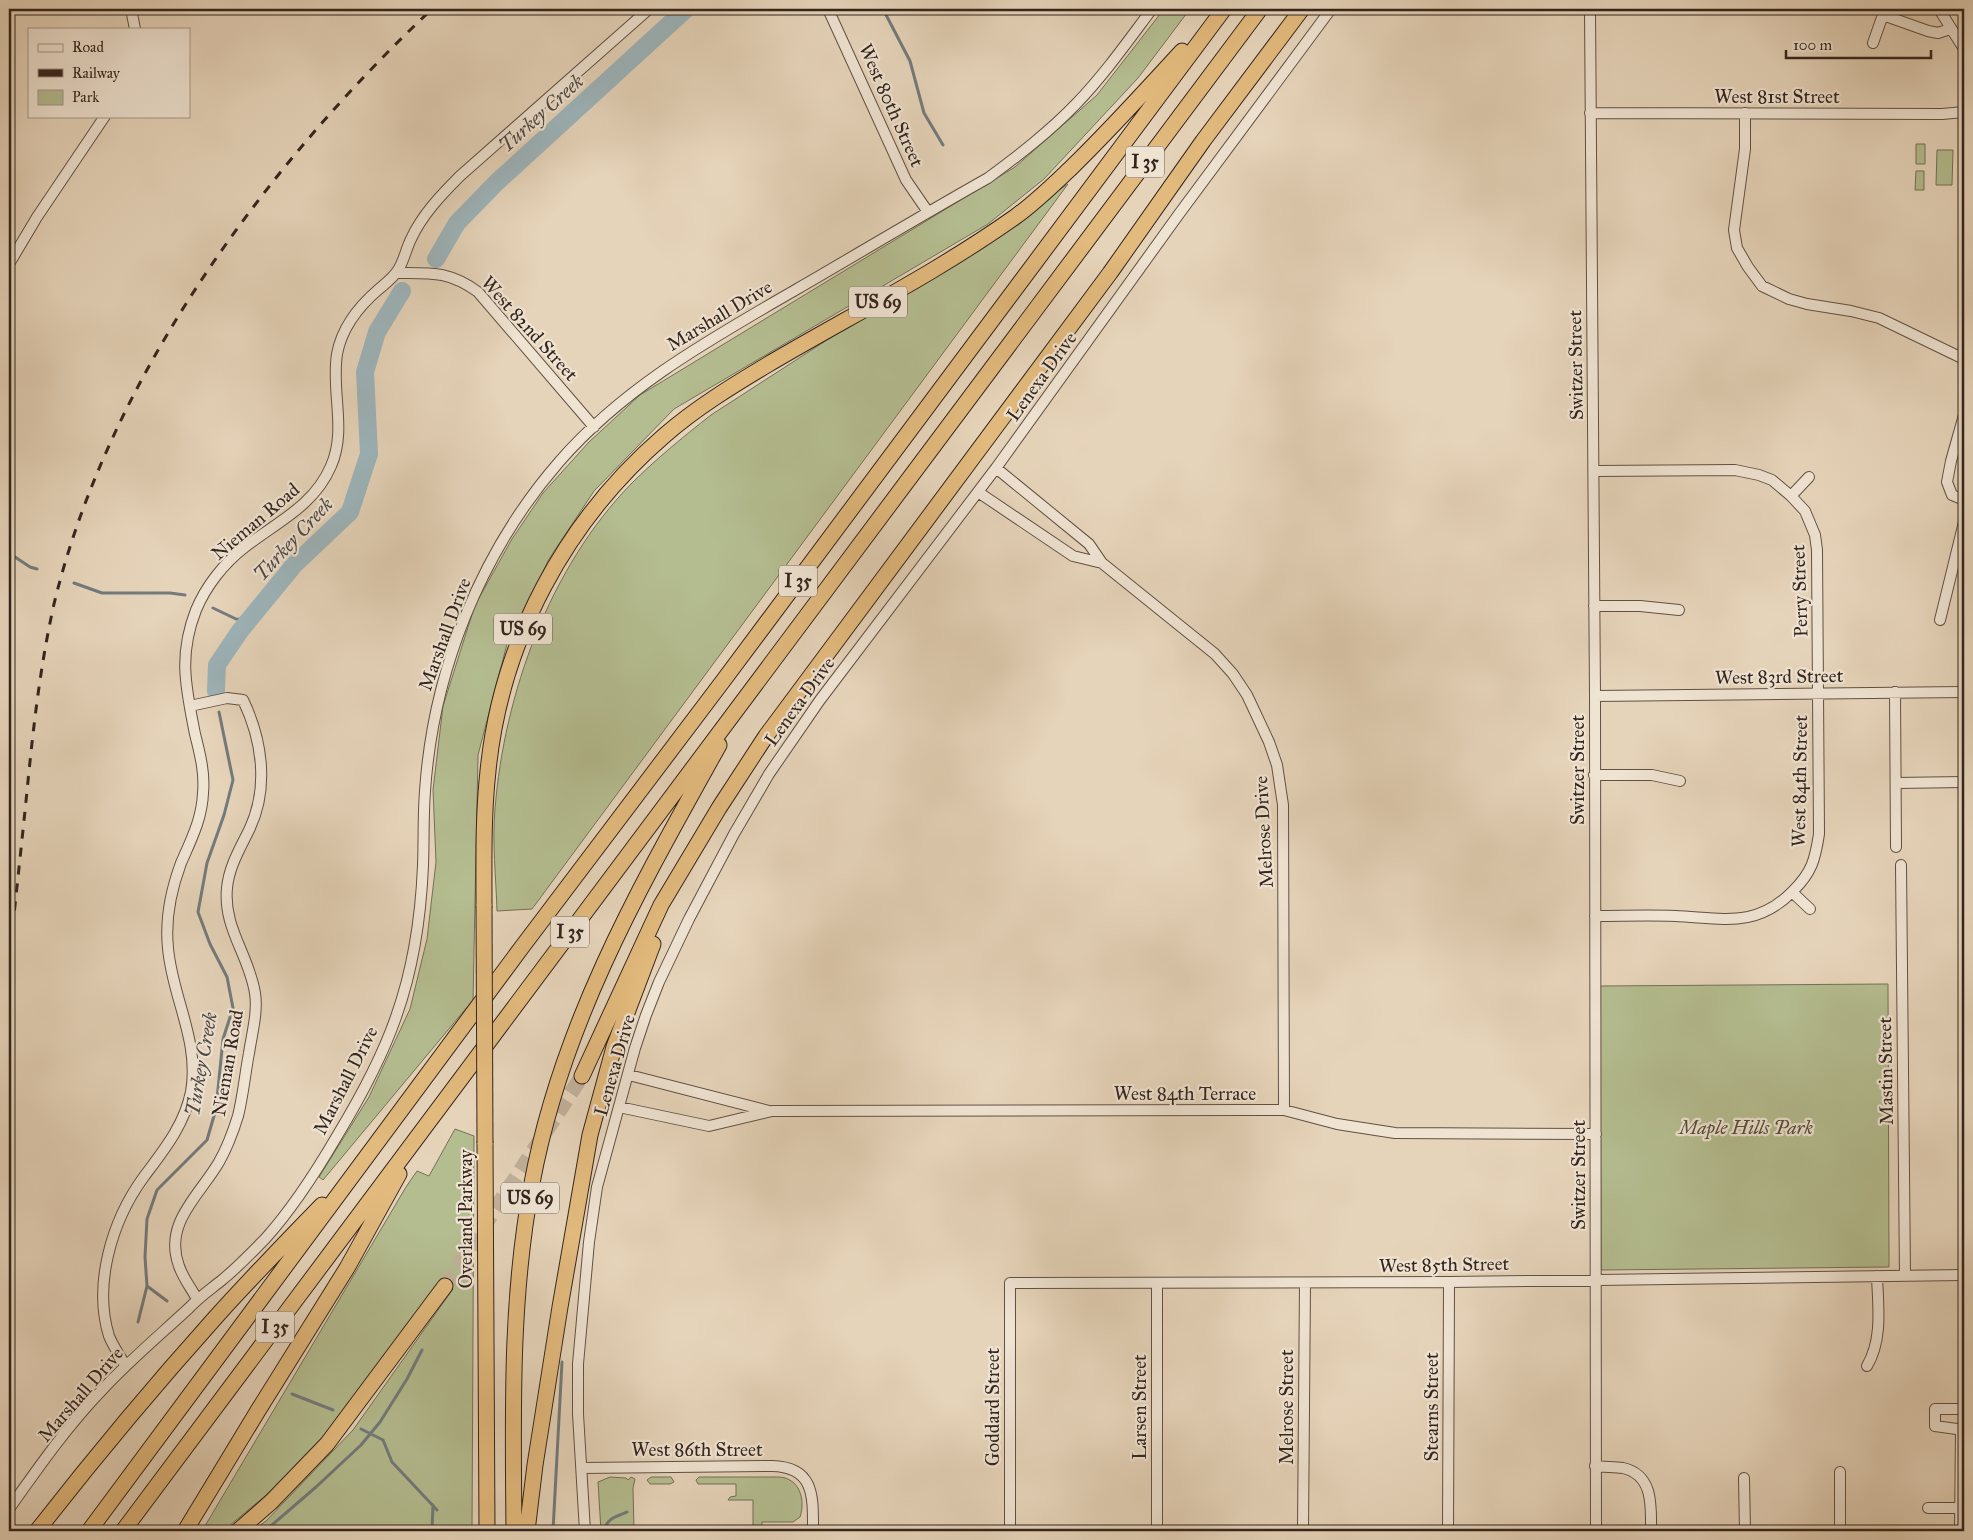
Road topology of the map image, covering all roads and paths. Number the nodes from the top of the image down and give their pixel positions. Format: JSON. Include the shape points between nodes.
{"nodes":[{"id":1,"x":131,"y":9,"type":"edge"},
{"id":2,"x":649,"y":9,"type":"edge"},
{"id":3,"x":829,"y":9,"type":"edge"},
{"id":4,"x":1152,"y":9,"type":"edge"},
{"id":5,"x":1223,"y":9,"type":"edge"},
{"id":6,"x":1260,"y":9,"type":"edge"},
{"id":7,"x":1302,"y":9,"type":"edge"},
{"id":8,"x":1331,"y":9,"type":"edge"},
{"id":9,"x":1590,"y":9,"type":"edge"},
{"id":10,"x":1939,"y":9,"type":"edge"},
{"id":11,"x":1884,"y":12,"type":"edge"},
{"id":12,"x":135,"y":28,"type":"edge"},
{"id":13,"x":1950,"y":29,"type":"junction"},
{"id":14,"x":1873,"y":43,"type":"dead end"},
{"id":15,"x":1964,"y":49,"type":"edge"},
{"id":16,"x":1964,"y":112,"type":"edge"},
{"id":17,"x":1590,"y":113,"type":"junction"},
{"id":18,"x":1745,"y":113,"type":"junction"},
{"id":19,"x":104,"y":118,"type":"edge"},
{"id":20,"x":928,"y":212,"type":"junction"},
{"id":21,"x":9,"y":264,"type":"edge"},
{"id":22,"x":397,"y":273,"type":"junction"},
{"id":23,"x":1964,"y":359,"type":"edge"},
{"id":24,"x":1964,"y":415,"type":"edge"},
{"id":25,"x":594,"y":427,"type":"junction"},
{"id":26,"x":996,"y":468,"type":"junction"},
{"id":27,"x":1594,"y":471,"type":"junction"},
{"id":28,"x":1810,"y":477,"type":"dead end"},
{"id":29,"x":978,"y":492,"type":"junction"},
{"id":30,"x":1791,"y":496,"type":"junction"},
{"id":31,"x":1964,"y":500,"type":"edge"},
{"id":32,"x":1964,"y":522,"type":"edge"},
{"id":33,"x":1102,"y":563,"type":"junction"},
{"id":34,"x":1594,"y":606,"type":"junction"},
{"id":35,"x":1679,"y":610,"type":"dead end"},
{"id":36,"x":1940,"y":620,"type":"dead end"},
{"id":37,"x":1894,"y":692,"type":"junction"},
{"id":38,"x":1964,"y":692,"type":"edge"},
{"id":39,"x":1818,"y":693,"type":"junction"},
{"id":40,"x":747,"y":695,"type":"junction"},
{"id":41,"x":1595,"y":696,"type":"junction"},
{"id":42,"x":190,"y":706,"type":"junction"},
{"id":43,"x":1594,"y":775,"type":"junction"},
{"id":44,"x":1680,"y":781,"type":"dead end"},
{"id":45,"x":1964,"y":782,"type":"edge"},
{"id":46,"x":1896,"y":783,"type":"junction"},
{"id":47,"x":718,"y":808,"type":"junction"},
{"id":48,"x":1896,"y":847,"type":"dead end"},
{"id":49,"x":1901,"y":865,"type":"dead end"},
{"id":50,"x":1792,"y":892,"type":"junction"},
{"id":51,"x":1810,"y":909,"type":"dead end"},
{"id":52,"x":1595,"y":916,"type":"junction"},
{"id":53,"x":629,"y":1075,"type":"junction"},
{"id":54,"x":582,"y":1076,"type":"tunnel mouth"},
{"id":55,"x":619,"y":1107,"type":"junction"},
{"id":56,"x":1284,"y":1110,"type":"junction"},
{"id":57,"x":772,"y":1111,"type":"junction"},
{"id":58,"x":428,"y":1123,"type":"junction"},
{"id":59,"x":1596,"y":1134,"type":"junction"},
{"id":60,"x":371,"y":1153,"type":"junction"},
{"id":61,"x":1964,"y":1275,"type":"edge"},
{"id":62,"x":1877,"y":1276,"type":"junction"},
{"id":63,"x":1905,"y":1276,"type":"junction"},
{"id":64,"x":1594,"y":1280,"type":"junction"},
{"id":65,"x":1449,"y":1282,"type":"junction"},
{"id":66,"x":1010,"y":1283,"type":"joint"},
{"id":67,"x":1157,"y":1283,"type":"junction"},
{"id":68,"x":1305,"y":1283,"type":"junction"},
{"id":69,"x":445,"y":1286,"type":"tunnel mouth"},
{"id":70,"x":197,"y":1299,"type":"junction"},
{"id":71,"x":125,"y":1365,"type":"junction"},
{"id":72,"x":1867,"y":1366,"type":"dead end"},
{"id":73,"x":1964,"y":1409,"type":"edge"},
{"id":74,"x":1963,"y":1430,"type":"edge"},
{"id":75,"x":1595,"y":1466,"type":"junction"},
{"id":76,"x":582,"y":1468,"type":"junction"},
{"id":77,"x":1840,"y":1472,"type":"dead end"},
{"id":78,"x":1744,"y":1478,"type":"dead end"},
{"id":79,"x":9,"y":1508,"type":"edge"},
{"id":80,"x":1928,"y":1508,"type":"dead end"},
{"id":81,"x":1962,"y":1508,"type":"edge"},
{"id":82,"x":37,"y":1531,"type":"edge"},
{"id":83,"x":88,"y":1531,"type":"edge"},
{"id":84,"x":123,"y":1531,"type":"edge"},
{"id":85,"x":185,"y":1531,"type":"edge"},
{"id":86,"x":238,"y":1531,"type":"edge"},
{"id":87,"x":487,"y":1531,"type":"edge"},
{"id":88,"x":514,"y":1531,"type":"edge"},
{"id":89,"x":527,"y":1531,"type":"edge"},
{"id":90,"x":585,"y":1531,"type":"edge"},
{"id":91,"x":813,"y":1531,"type":"edge"},
{"id":92,"x":1010,"y":1531,"type":"edge"},
{"id":93,"x":1157,"y":1531,"type":"edge"},
{"id":94,"x":1303,"y":1531,"type":"edge"},
{"id":95,"x":1448,"y":1531,"type":"edge"},
{"id":96,"x":1596,"y":1531,"type":"edge"},
{"id":97,"x":1651,"y":1531,"type":"edge"},
{"id":98,"x":1745,"y":1531,"type":"edge"},
{"id":99,"x":1840,"y":1531,"type":"edge"},
{"id":100,"x":1960,"y":1531,"type":"edge"}],
"edges":[{"from":1,"to":12,"type":"street"},
{"from":2,"to":22,"type":"street","name":"Nieman Road","via":[[442,194],[411,237]]},
{"from":3,"to":20,"type":"street","name":"West 80th Street","via":[[906,180]]},
{"from":4,"to":20,"type":"street","name":"Marshall Drive","via":[[1098,79],[1048,130],[988,178]]},
{"from":5,"to":60,"type":"highway","number":"I 35"},
{"from":5,"to":87,"type":"highway","name":"Overland Parkway","number":"US 69","bridge":true,"via":[[1098,142],[1019,214],[951,260],[766,366],[667,433],[594,508],[540,592],[505,681],[488,770],[484,846]]},
{"from":6,"to":40,"type":"highway","number":"I 35"},
{"from":7,"to":47,"type":"highway","via":[[1203,141],[1050,356],[766,736]]},
{"from":8,"to":26,"type":"street","name":"Lenexa Drive"},
{"from":9,"to":17,"type":"street","name":"Switzer Street"},
{"from":10,"to":13,"type":"street"},
{"from":11,"to":13,"type":"street","via":[[1928,31],[1938,33]]},
{"from":11,"to":14,"type":"street"},
{"from":13,"to":15,"type":"street"},
{"from":16,"to":18,"type":"street","name":"West 81st Street"},
{"from":17,"to":18,"type":"street","name":"West 81st Street"},
{"from":17,"to":27,"type":"street","name":"Switzer Street"},
{"from":18,"to":23,"type":"street","via":[[1746,149],[1734,230],[1736,248],[1762,286],[1807,304],[1851,310],[1879,318]]},
{"from":19,"to":21,"type":"street"},
{"from":20,"to":25,"type":"street","name":"Marshall Drive","via":[[679,359],[646,382]]},
{"from":22,"to":25,"type":"street","name":"West 82nd Street","via":[[444,275],[465,282],[478,292]]},
{"from":22,"to":42,"type":"street","name":"Nieman Road","via":[[355,312],[345,329],[336,365],[339,434],[332,465],[323,481],[303,506],[232,559],[215,577],[199,603],[184,654]]},
{"from":24,"to":31,"type":"street","via":[[1947,482],[1952,495]]},
{"from":25,"to":70,"type":"street","name":"Marshall Drive","via":[[560,461],[512,526],[483,577],[450,658],[431,735],[425,789],[421,891],[408,975],[397,1015],[373,1073],[297,1200],[250,1254]]},
{"from":26,"to":29,"type":"street","name":"Lenexa Drive"},
{"from":26,"to":33,"type":"street","name":"Melrose Drive","via":[[1089,544]]},
{"from":27,"to":30,"type":"street","name":"Perry Street","via":[[1744,471],[1772,480]]},
{"from":27,"to":34,"type":"street","name":"Switzer Street"},
{"from":28,"to":30,"type":"street"},
{"from":29,"to":33,"type":"street","name":"Melrose Drive","via":[[1073,556]]},
{"from":29,"to":53,"type":"street","name":"Lenexa Drive","via":[[820,700],[769,774],[734,834],[659,982],[635,1048]]},
{"from":30,"to":39,"type":"street","name":"Perry Street","via":[[1805,511],[1818,550]]},
{"from":32,"to":36,"type":"street"},
{"from":33,"to":56,"type":"street","name":"Melrose Drive","via":[[1215,654],[1247,695],[1274,758],[1283,805]]},
{"from":34,"to":35,"type":"street"},
{"from":34,"to":41,"type":"street","name":"Switzer Street"},
{"from":37,"to":38,"type":"street","name":"West 83rd Street"},
{"from":37,"to":39,"type":"street","name":"West 83rd Street"},
{"from":37,"to":46,"type":"street"},
{"from":39,"to":41,"type":"street","name":"West 83rd Street"},
{"from":39,"to":50,"type":"street","name":"West 84th Street","via":[[1819,834],[1806,878]]},
{"from":40,"to":58,"type":"highway","number":"I 35"},
{"from":40,"to":88,"type":"highway","number":"US 69","via":[[610,949],[573,1035],[553,1095],[532,1183],[519,1276],[513,1383]]},
{"from":41,"to":43,"type":"street","name":"Switzer Street"},
{"from":42,"to":70,"type":"street","name":"Nieman Road","via":[[227,698],[244,700],[251,716],[262,772],[258,807],[227,886],[229,920],[255,992],[254,1023],[241,1099],[230,1139],[182,1213],[175,1238],[179,1266]]},
{"from":42,"to":71,"type":"street","name":"Nieman Road","via":[[202,762],[203,803],[198,825],[173,887],[168,925],[171,964],[192,1047],[193,1073],[177,1131],[128,1200],[111,1242],[104,1299],[106,1321],[110,1340]]},
{"from":43,"to":44,"type":"street","via":[[1652,775]]},
{"from":43,"to":52,"type":"street","name":"Switzer Street"},
{"from":45,"to":46,"type":"street"},
{"from":46,"to":48,"type":"street"},
{"from":47,"to":54,"type":"highway","via":[[661,906]]},
{"from":47,"to":89,"type":"highway","via":[[646,961],[614,1047],[599,1100],[574,1219]]},
{"from":49,"to":63,"type":"street","name":"Mastin Street"},
{"from":50,"to":51,"type":"street"},
{"from":50,"to":52,"type":"street","name":"West 84th Street","via":[[1778,906],[1745,918]]},
{"from":52,"to":59,"type":"street","name":"Switzer Street"},
{"from":53,"to":55,"type":"street","name":"Lenexa Drive"},
{"from":53,"to":57,"type":"street","name":"West 84th Terrace"},
{"from":55,"to":57,"type":"street","name":"West 84th Terrace","via":[[709,1126]]},
{"from":55,"to":76,"type":"street","name":"Lenexa Drive","via":[[597,1187],[586,1271],[578,1364]]},
{"from":56,"to":57,"type":"street","name":"West 84th Terrace"},
{"from":56,"to":59,"type":"street","name":"West 84th Terrace","via":[[1337,1124],[1395,1133]]},
{"from":58,"to":84,"type":"highway","number":"I 35"},
{"from":58,"to":85,"type":"highway","via":[[347,1268]]},
{"from":59,"to":64,"type":"street","name":"Switzer Street"},
{"from":60,"to":82,"type":"highway","via":[[215,1317]]},
{"from":60,"to":83,"type":"highway","number":"I 35"},
{"from":61,"to":63,"type":"street","name":"West 85th Street"},
{"from":62,"to":63,"type":"street","name":"West 85th Street"},
{"from":62,"to":64,"type":"street","name":"West 85th Street"},
{"from":62,"to":72,"type":"street","via":[[1877,1341]]},
{"from":64,"to":65,"type":"street","name":"West 85th Street"},
{"from":64,"to":75,"type":"street","name":"Switzer Street"},
{"from":65,"to":68,"type":"street","name":"West 85th Street"},
{"from":65,"to":95,"type":"street","name":"Stearns Street"},
{"from":66,"to":67,"type":"street","name":"West 85th Street"},
{"from":66,"to":92,"type":"street","name":"Goddard Street"},
{"from":67,"to":68,"type":"street","name":"West 85th Street"},
{"from":67,"to":93,"type":"street","name":"Larsen Street"},
{"from":68,"to":94,"type":"street","name":"Melrose Street"},
{"from":69,"to":86,"type":"highway","via":[[327,1444]]},
{"from":70,"to":71,"type":"street","name":"Marshall Drive"},
{"from":71,"to":79,"type":"street","name":"Marshall Drive","via":[[79,1416]]},
{"from":73,"to":74,"type":"street","via":[[1935,1409],[1935,1426]]},
{"from":74,"to":81,"type":"street"},
{"from":75,"to":96,"type":"street","name":"Switzer Street"},
{"from":75,"to":97,"type":"street","via":[[1622,1468],[1640,1477],[1650,1496]]},
{"from":76,"to":90,"type":"street","name":"Lenexa Drive"},
{"from":76,"to":91,"type":"street","name":"West 86th Street","via":[[790,1468],[807,1481],[811,1493]]},
{"from":77,"to":99,"type":"street"},
{"from":78,"to":98,"type":"street"},
{"from":80,"to":81,"type":"street"},
{"from":81,"to":100,"type":"street"}]}
